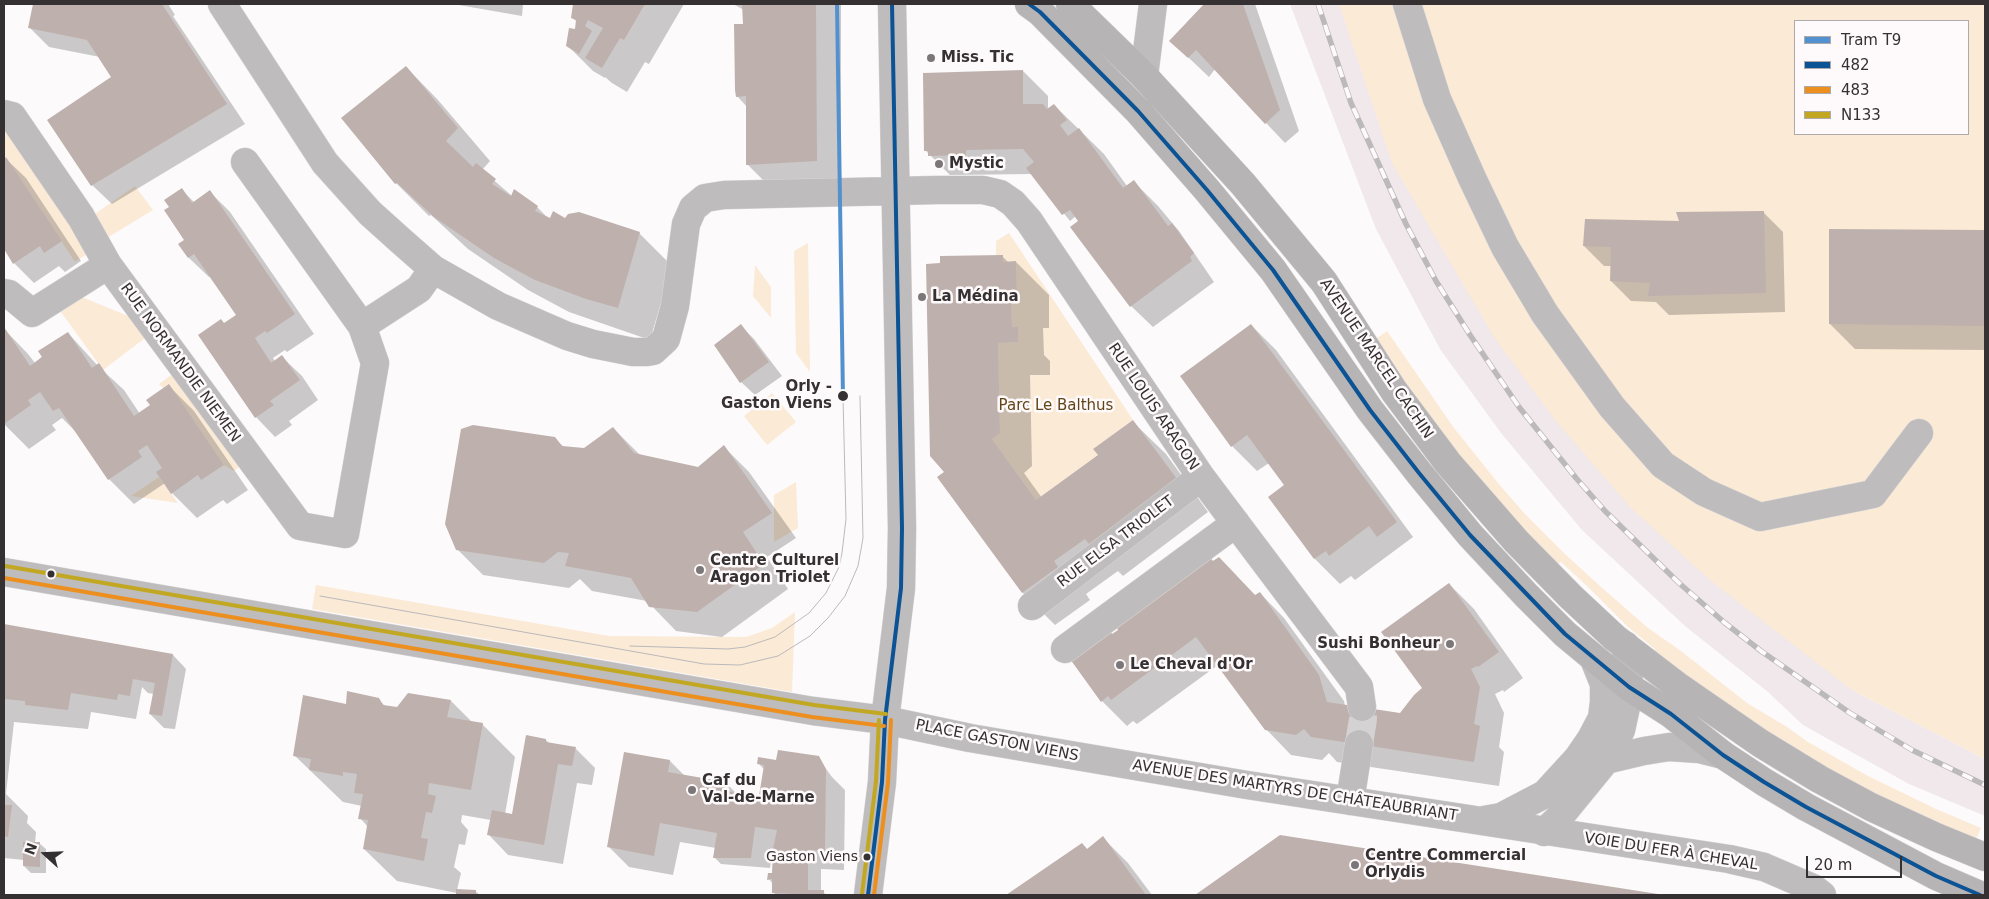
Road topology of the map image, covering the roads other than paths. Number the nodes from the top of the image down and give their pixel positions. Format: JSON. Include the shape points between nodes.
{"nodes":[{"id":1,"x":222,"y":4,"type":"edge"},
{"id":2,"x":892,"y":4,"type":"edge"},
{"id":3,"x":1029,"y":4,"type":"edge"},
{"id":4,"x":1070,"y":4,"type":"edge"},
{"id":5,"x":1153,"y":4,"type":"edge"},
{"id":6,"x":1407,"y":4,"type":"edge"},
{"id":7,"x":1144,"y":76,"type":"junction"},
{"id":8,"x":8,"y":115,"type":"edge"},
{"id":9,"x":245,"y":162,"type":"dead end"},
{"id":10,"x":895,"y":192,"type":"junction"},
{"id":11,"x":108,"y":265,"type":"junction"},
{"id":12,"x":433,"y":269,"type":"junction"},
{"id":13,"x":4,"y":293,"type":"edge"},
{"id":14,"x":362,"y":326,"type":"junction"},
{"id":15,"x":1919,"y":433,"type":"dead end"},
{"id":16,"x":1201,"y":477,"type":"junction"},
{"id":17,"x":1236,"y":523,"type":"junction"},
{"id":18,"x":4,"y":572,"type":"edge"},
{"id":19,"x":1032,"y":606,"type":"dead end"},
{"id":20,"x":1625,"y":645,"type":"junction"},
{"id":21,"x":1065,"y":649,"type":"dead end"},
{"id":22,"x":1594,"y":659,"type":"junction"},
{"id":23,"x":1629,"y":686,"type":"junction"},
{"id":24,"x":1362,"y":707,"type":"tunnel mouth"},
{"id":25,"x":885,"y":720,"type":"junction"},
{"id":26,"x":1359,"y":744,"type":"tunnel mouth"},
{"id":27,"x":1723,"y":755,"type":"junction"},
{"id":28,"x":1606,"y":760,"type":"junction"},
{"id":29,"x":1108,"y":762,"type":"joint"},
{"id":30,"x":1350,"y":801,"type":"junction"},
{"id":31,"x":1482,"y":821,"type":"junction"},
{"id":32,"x":1544,"y":832,"type":"junction"},
{"id":33,"x":1985,"y":857,"type":"edge"},
{"id":34,"x":868,"y":895,"type":"edge"},
{"id":35,"x":1822,"y":895,"type":"edge"},
{"id":36,"x":1980,"y":895,"type":"edge"}],
"edges":[{"from":1,"to":12,"type":"street","name":"RUE LOUIS ARAGON","via":[[325,163],[370,213]]},
{"from":2,"to":10,"type":"street"},
{"from":3,"to":22,"type":"main road","name":"AVENUE MARCEL CACHIN","via":[[1138,111],[1207,190],[1273,270],[1365,403],[1419,473],[1526,595]]},
{"from":4,"to":7,"type":"main road","name":"AVENUE MARCEL CACHIN"},
{"from":5,"to":7,"type":"street"},
{"from":6,"to":15,"type":"street","via":[[1437,99],[1505,246],[1545,314],[1606,399],[1663,466],[1704,492],[1760,517],[1874,494]]},
{"from":7,"to":20,"type":"main road","name":"AVENUE MARCEL CACHIN","via":[[1243,184],[1324,282],[1394,391],[1448,463],[1545,571]]},
{"from":8,"to":11,"type":"street","name":"RUE NORMANDIE NIEMEN","via":[[81,217]]},
{"from":9,"to":14,"type":"street"},
{"from":10,"to":12,"type":"street","name":"RUE LOUIS ARAGON","via":[[724,195],[699,202],[686,224],[675,306],[666,340],[653,351],[632,352],[567,336],[498,306]]},
{"from":10,"to":16,"type":"street","name":"RUE LOUIS ARAGON","via":[[983,190],[1000,194],[1013,203],[1029,221]]},
{"from":10,"to":25,"type":"street","via":[[902,564],[898,624]]},
{"from":11,"to":13,"type":"street","via":[[32,313]]},
{"from":11,"to":14,"type":"street","name":"RUE NORMANDIE NIEMEN","via":[[300,526],[345,534],[375,363]]},
{"from":12,"to":14,"type":"street","via":[[419,289]]},
{"from":16,"to":17,"type":"street","name":"RUE LOUIS ARAGON"},
{"from":16,"to":19,"type":"street","name":"RUE ELSA TRIOLET"},
{"from":17,"to":21,"type":"street"},
{"from":17,"to":24,"type":"street","name":"RUE LOUIS ARAGON","via":[[1359,686]]},
{"from":18,"to":25,"type":"street","via":[[814,711]]},
{"from":20,"to":23,"type":"street"},
{"from":20,"to":33,"type":"main road","name":"AVENUE MARCEL CACHIN","via":[[1729,723],[1819,779],[1936,838]]},
{"from":22,"to":23,"type":"main road","name":"AVENUE MARCEL CACHIN"},
{"from":22,"to":31,"type":"street","name":"AVENUE DES MARTYRS DE CHÂTEAUBRIANT","via":[[1604,684],[1604,702],[1602,718],[1592,739],[1545,794],[1501,817]]},
{"from":23,"to":27,"type":"main road","name":"AVENUE MARCEL CACHIN"},
{"from":23,"to":28,"type":"street","via":[[1621,730]]},
{"from":25,"to":29,"type":"street","name":"PLACE GASTON VIENS"},
{"from":25,"to":34,"type":"street","via":[[882,782]]},
{"from":26,"to":30,"type":"street"},
{"from":27,"to":28,"type":"street","via":[[1699,749],[1669,748]]},
{"from":27,"to":36,"type":"main road","name":"AVENUE MARCEL CACHIN","via":[[1806,807],[1936,876]]},
{"from":28,"to":32,"type":"street"},
{"from":29,"to":30,"type":"street","name":"AVENUE DES MARTYRS DE CHÂTEAUBRIANT"},
{"from":30,"to":31,"type":"street","name":"AVENUE DES MARTYRS DE CHÂTEAUBRIANT"},
{"from":31,"to":32,"type":"street","name":"AVENUE DES MARTYRS DE CHÂTEAUBRIANT"},
{"from":32,"to":35,"type":"street","name":"VOIE DU FER À CHEVAL","via":[[1729,859],[1764,867]]}]}
